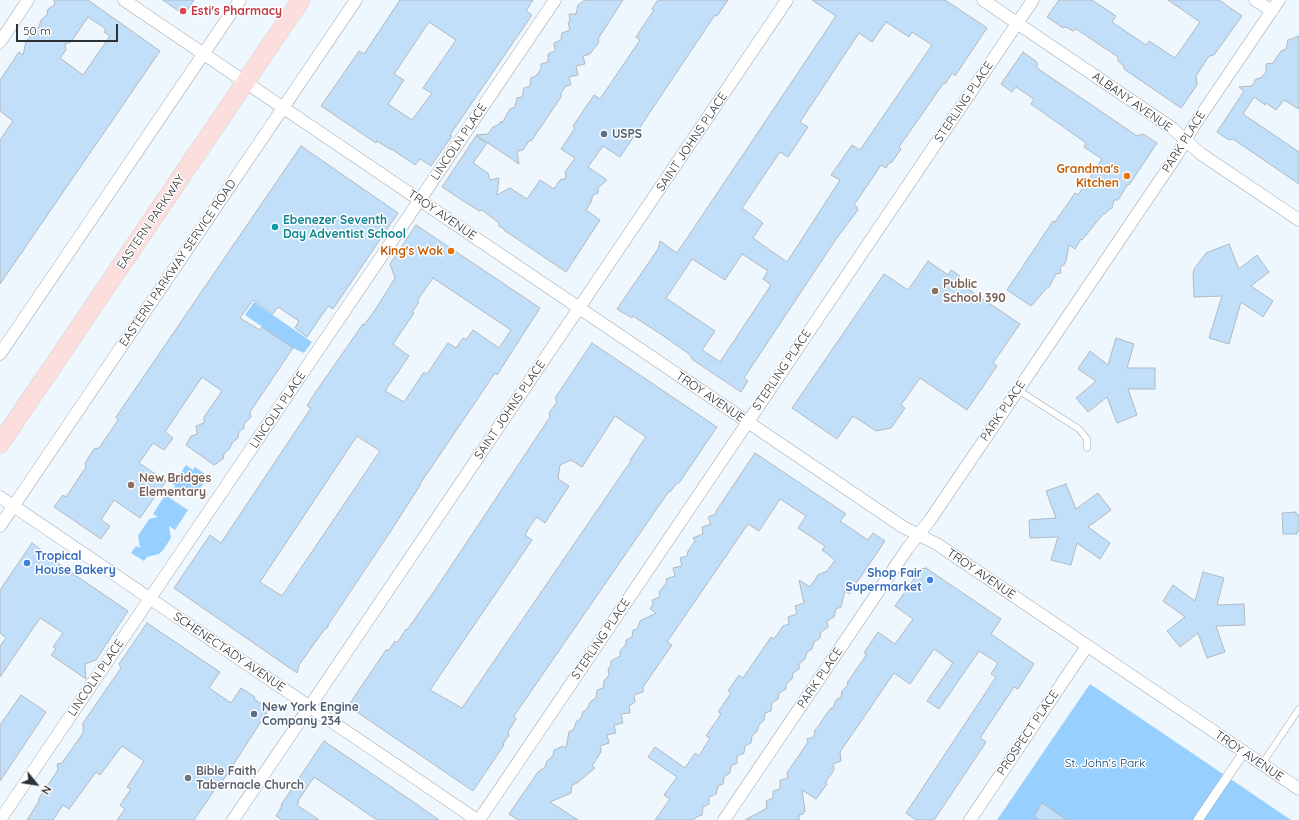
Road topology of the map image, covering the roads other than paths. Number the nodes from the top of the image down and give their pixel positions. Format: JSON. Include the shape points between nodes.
{"nodes":[{"id":1,"x":28,"y":0,"type":"edge"},
{"id":2,"x":124,"y":0,"type":"edge"},
{"id":3,"x":240,"y":0,"type":"edge"},
{"id":4,"x":301,"y":0,"type":"edge"},
{"id":5,"x":356,"y":0,"type":"edge"},
{"id":6,"x":555,"y":0,"type":"edge"},
{"id":7,"x":787,"y":0,"type":"edge"},
{"id":8,"x":983,"y":0,"type":"edge"},
{"id":9,"x":1033,"y":0,"type":"edge"},
{"id":10,"x":1255,"y":0,"type":"edge"},
{"id":11,"x":1279,"y":0,"type":"edge"},
{"id":12,"x":1272,"y":11,"type":"junction"},
{"id":13,"x":1017,"y":23,"type":"junction"},
{"id":14,"x":0,"y":42,"type":"edge"},
{"id":15,"x":204,"y":54,"type":"junction"},
{"id":16,"x":245,"y":82,"type":"junction"},
{"id":17,"x":283,"y":108,"type":"junction"},
{"id":18,"x":1185,"y":140,"type":"junction"},
{"id":19,"x":420,"y":200,"type":"junction"},
{"id":20,"x":1299,"y":220,"type":"edge"},
{"id":21,"x":580,"y":308,"type":"junction"},
{"id":22,"x":0,"y":354,"type":"edge"},
{"id":23,"x":1018,"y":390,"type":"junction"},
{"id":24,"x":747,"y":422,"type":"junction"},
{"id":25,"x":0,"y":444,"type":"edge"},
{"id":26,"x":1087,"y":448,"type":"dead end"},
{"id":27,"x":0,"y":498,"type":"edge"},
{"id":28,"x":13,"y":506,"type":"junction"},
{"id":29,"x":0,"y":526,"type":"edge"},
{"id":30,"x":918,"y":535,"type":"junction"},
{"id":31,"x":150,"y":599,"type":"junction"},
{"id":32,"x":1087,"y":646,"type":"junction"},
{"id":33,"x":310,"y":706,"type":"junction"},
{"id":34,"x":1299,"y":709,"type":"edge"},
{"id":35,"x":1244,"y":752,"type":"junction"},
{"id":36,"x":1262,"y":764,"type":"junction"},
{"id":37,"x":1299,"y":790,"type":"edge"},
{"id":38,"x":0,"y":820,"type":"edge"},
{"id":39,"x":233,"y":820,"type":"edge"},
{"id":40,"x":478,"y":820,"type":"edge"},
{"id":41,"x":724,"y":820,"type":"edge"},
{"id":42,"x":970,"y":820,"type":"edge"},
{"id":43,"x":1198,"y":820,"type":"edge"}],
"edges":[{"from":1,"to":14,"type":"street"},
{"from":2,"to":15,"type":"street","name":"TROY AVENUE"},
{"from":3,"to":15,"type":"street"},
{"from":4,"to":16,"type":"main road","name":"EASTERN PARKWAY"},
{"from":5,"to":17,"type":"street","name":"EASTERN PARKWAY SERVICE ROAD"},
{"from":6,"to":19,"type":"street","name":"LINCOLN PLACE"},
{"from":7,"to":21,"type":"street","name":"SAINT JOHNS PLACE"},
{"from":8,"to":13,"type":"street","name":"ALBANY AVENUE"},
{"from":9,"to":13,"type":"street","name":"STERLING PLACE"},
{"from":10,"to":12,"type":"street"},
{"from":11,"to":12,"type":"street","name":"PARK PLACE"},
{"from":12,"to":18,"type":"street","name":"PARK PLACE"},
{"from":13,"to":18,"type":"street","name":"ALBANY AVENUE","via":[[1172,128]]},
{"from":13,"to":24,"type":"street","name":"STERLING PLACE"},
{"from":15,"to":16,"type":"street","name":"TROY AVENUE"},
{"from":15,"to":22,"type":"street"},
{"from":16,"to":17,"type":"street","name":"TROY AVENUE"},
{"from":16,"to":25,"type":"main road","name":"EASTERN PARKWAY"},
{"from":17,"to":19,"type":"street","name":"TROY AVENUE"},
{"from":17,"to":28,"type":"street","name":"EASTERN PARKWAY SERVICE ROAD"},
{"from":18,"to":20,"type":"street","name":"ALBANY AVENUE","via":[[1201,154]]},
{"from":18,"to":23,"type":"street","name":"PARK PLACE"},
{"from":19,"to":21,"type":"street","name":"TROY AVENUE"},
{"from":19,"to":31,"type":"street","name":"LINCOLN PLACE"},
{"from":21,"to":24,"type":"street","name":"TROY AVENUE"},
{"from":21,"to":33,"type":"street","name":"SAINT JOHNS PLACE"},
{"from":23,"to":26,"type":"lane","via":[[1079,429],[1087,439]]},
{"from":23,"to":30,"type":"street","name":"PARK PLACE"},
{"from":24,"to":30,"type":"street","name":"TROY AVENUE"},
{"from":24,"to":40,"type":"street","name":"STERLING PLACE"},
{"from":27,"to":28,"type":"street","name":"SCHENECTADY AVENUE"},
{"from":28,"to":29,"type":"street","name":"EASTERN PARKWAY SERVICE ROAD"},
{"from":28,"to":31,"type":"street","name":"SCHENECTADY AVENUE"},
{"from":30,"to":32,"type":"street","name":"TROY AVENUE","via":[[937,544]]},
{"from":30,"to":41,"type":"street","name":"PARK PLACE"},
{"from":31,"to":33,"type":"street","name":"SCHENECTADY AVENUE"},
{"from":31,"to":38,"type":"street","name":"LINCOLN PLACE"},
{"from":32,"to":35,"type":"street","name":"TROY AVENUE"},
{"from":32,"to":42,"type":"street","name":"PROSPECT PLACE"},
{"from":33,"to":39,"type":"street","name":"SAINT JOHNS PLACE"},
{"from":33,"to":40,"type":"street","name":"SCHENECTADY AVENUE"},
{"from":34,"to":36,"type":"lane"},
{"from":35,"to":36,"type":"street","name":"TROY AVENUE"},
{"from":35,"to":43,"type":"street"},
{"from":36,"to":37,"type":"street","name":"TROY AVENUE"}]}
